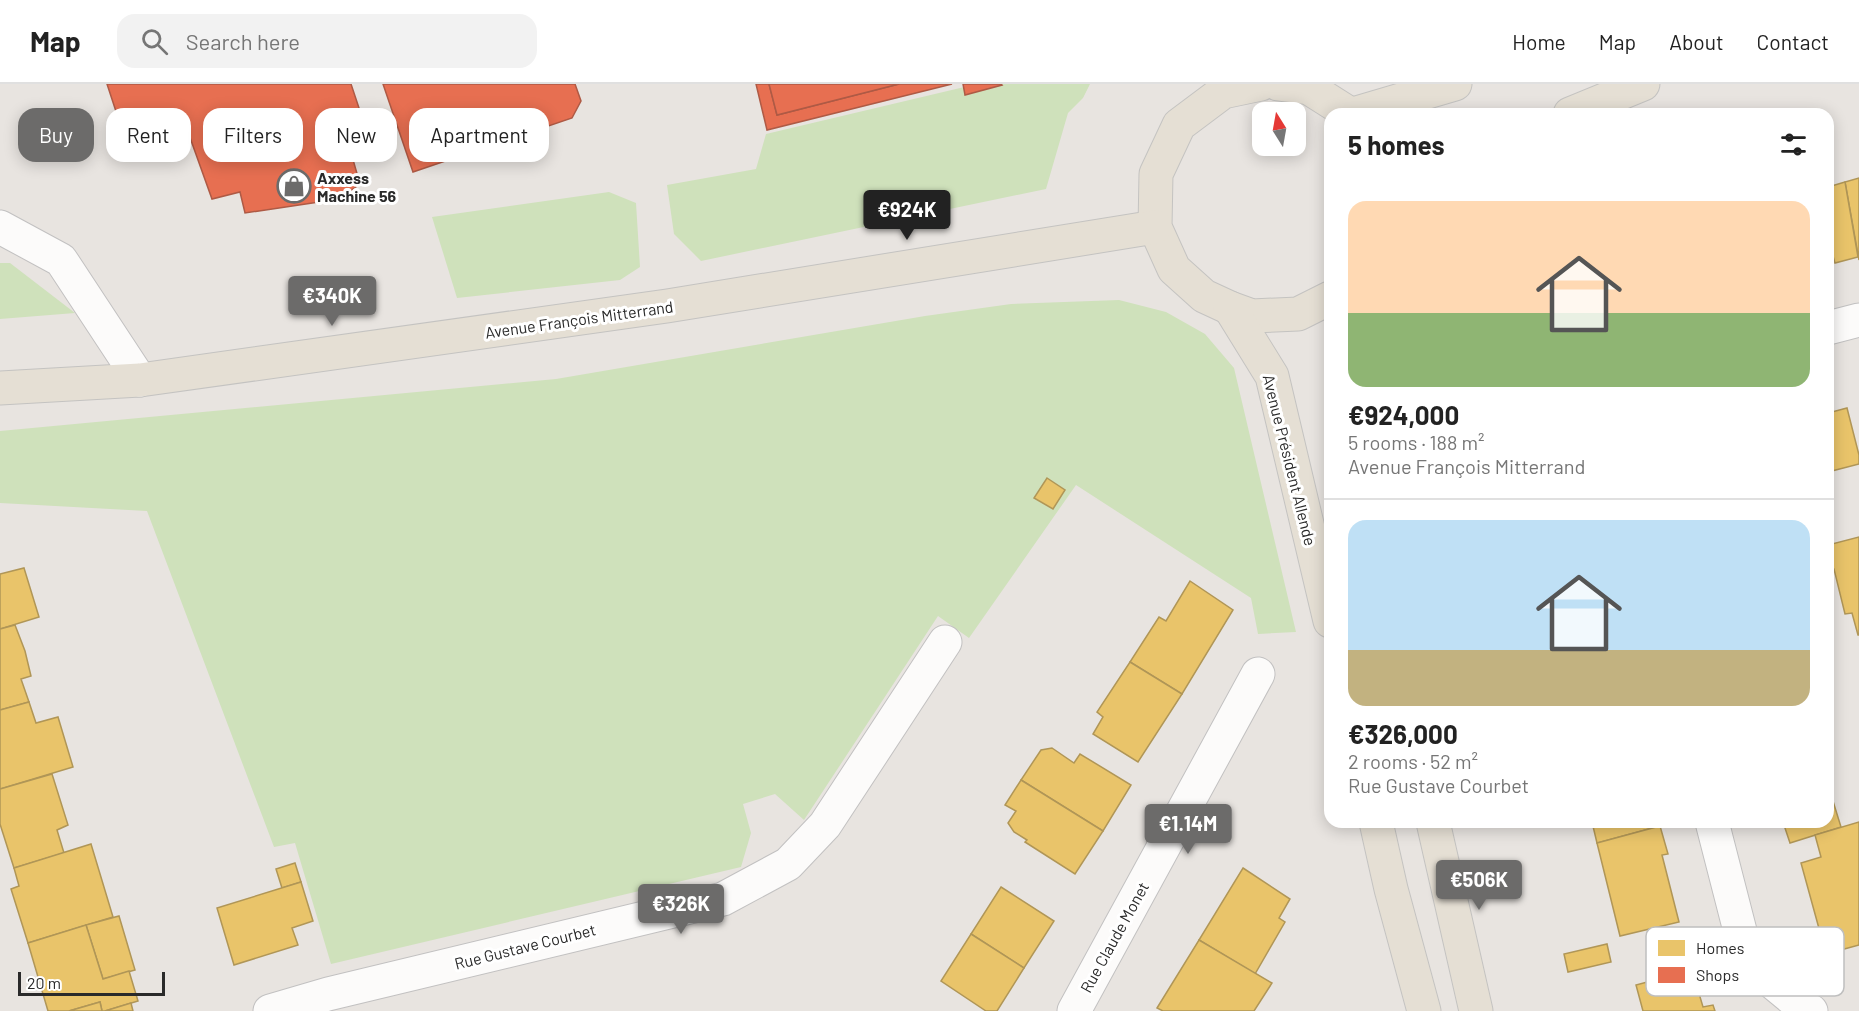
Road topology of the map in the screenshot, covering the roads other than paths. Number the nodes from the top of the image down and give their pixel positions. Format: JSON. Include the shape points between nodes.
{"nodes":[{"id":1,"x":1262,"y":84,"type":"edge"},
{"id":2,"x":1278,"y":84,"type":"edge"},
{"id":3,"x":1455,"y":84,"type":"edge"},
{"id":4,"x":1643,"y":84,"type":"edge"},
{"id":5,"x":1222,"y":88,"type":"edge"},
{"id":6,"x":1342,"y":108,"type":"edge"},
{"id":7,"x":1371,"y":108,"type":"edge"},
{"id":8,"x":1585,"y":108,"type":"edge"},
{"id":9,"x":1155,"y":226,"type":"junction"},
{"id":10,"x":0,"y":227,"type":"edge"},
{"id":11,"x":1324,"y":301,"type":"edge"},
{"id":12,"x":1230,"y":308,"type":"junction"},
{"id":13,"x":1859,"y":320,"type":"edge"},
{"id":14,"x":1834,"y":326,"type":"edge"},
{"id":15,"x":140,"y":380,"type":"junction"},
{"id":16,"x":0,"y":388,"type":"edge"},
{"id":17,"x":1324,"y":596,"type":"edge"},
{"id":18,"x":945,"y":642,"type":"dead end"},
{"id":19,"x":1258,"y":674,"type":"dead end"},
{"id":20,"x":1377,"y":828,"type":"edge"},
{"id":21,"x":1434,"y":828,"type":"edge"},
{"id":22,"x":1714,"y":828,"type":"edge"},
{"id":23,"x":1739,"y":927,"type":"edge"},
{"id":24,"x":1789,"y":996,"type":"edge"},
{"id":25,"x":270,"y":1011,"type":"edge"},
{"id":26,"x":1074,"y":1011,"type":"edge"},
{"id":27,"x":1424,"y":1011,"type":"edge"},
{"id":28,"x":1476,"y":1011,"type":"edge"},
{"id":29,"x":1811,"y":1011,"type":"edge"}],
"edges":[{"from":1,"to":5,"type":"main road"},
{"from":2,"to":6,"type":"main road","via":[[1309,88]]},
{"from":3,"to":7,"type":"main road"},
{"from":4,"to":8,"type":"main road"},
{"from":5,"to":9,"type":"main road","via":[[1179,125],[1156,174]]},
{"from":9,"to":12,"type":"main road","via":[[1174,269],[1204,296]]},
{"from":9,"to":15,"type":"main road","name":"Avenue François Mitterrand","via":[[667,306]]},
{"from":10,"to":15,"type":"street","via":[[61,260]]},
{"from":11,"to":12,"type":"main road","via":[[1298,314],[1252,316]]},
{"from":12,"to":17,"type":"main road","name":"Avenue Président Allende","via":[[1272,376]]},
{"from":13,"to":14,"type":"street"},
{"from":15,"to":16,"type":"main road","name":"Avenue François Mitterrand"},
{"from":18,"to":25,"type":"street","name":"Rue Gustave Courbet","via":[[825,825],[788,864],[723,899]]},
{"from":19,"to":26,"type":"street","name":"Rue Claude Monet"},
{"from":20,"to":27,"type":"main road"},
{"from":21,"to":28,"type":"main road"},
{"from":22,"to":23,"type":"street"},
{"from":24,"to":29,"type":"street"}]}
